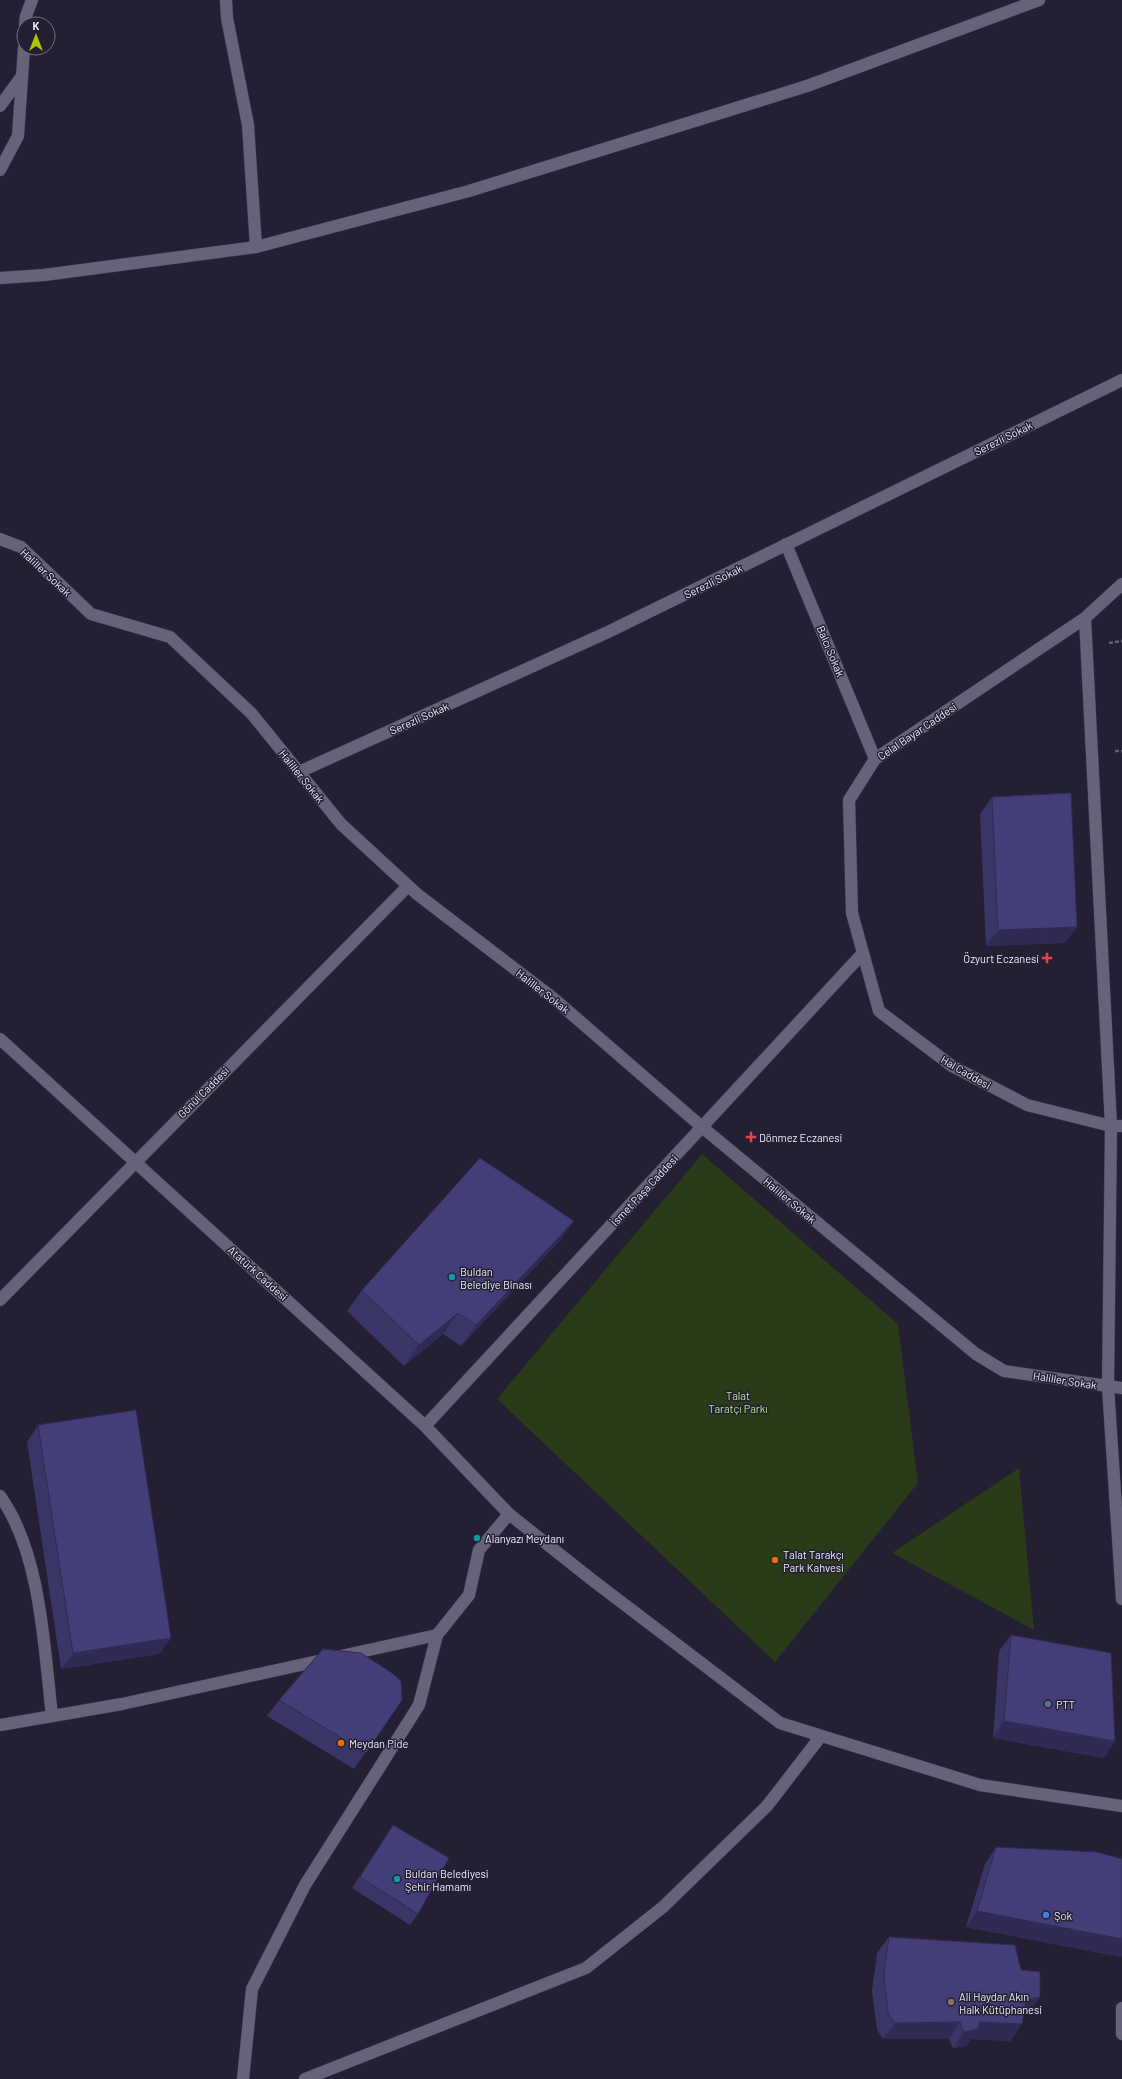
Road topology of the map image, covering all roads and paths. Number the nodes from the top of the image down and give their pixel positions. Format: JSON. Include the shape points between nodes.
{"nodes":[{"id":1,"x":32,"y":0,"type":"edge"},
{"id":2,"x":226,"y":0,"type":"edge"},
{"id":3,"x":1039,"y":0,"type":"edge"},
{"id":4,"x":26,"y":16,"type":"edge"},
{"id":5,"x":23,"y":56,"type":"edge"},
{"id":6,"x":22,"y":76,"type":"junction"},
{"id":7,"x":0,"y":106,"type":"edge"},
{"id":8,"x":0,"y":170,"type":"edge"},
{"id":9,"x":256,"y":247,"type":"junction"},
{"id":10,"x":0,"y":278,"type":"edge"},
{"id":11,"x":1122,"y":380,"type":"edge"},
{"id":12,"x":0,"y":539,"type":"edge"},
{"id":13,"x":786,"y":544,"type":"junction"},
{"id":14,"x":1122,"y":584,"type":"edge"},
{"id":15,"x":1085,"y":618,"type":"junction"},
{"id":16,"x":875,"y":758,"type":"junction"},
{"id":17,"x":299,"y":772,"type":"junction"},
{"id":18,"x":408,"y":886,"type":"junction"},
{"id":19,"x":863,"y":953,"type":"junction"},
{"id":20,"x":0,"y":1039,"type":"edge"},
{"id":21,"x":1117,"y":1126,"type":"edge"},
{"id":22,"x":702,"y":1127,"type":"junction"},
{"id":23,"x":135,"y":1161,"type":"junction"},
{"id":24,"x":0,"y":1300,"type":"edge"},
{"id":25,"x":1108,"y":1387,"type":"junction"},
{"id":26,"x":1122,"y":1388,"type":"edge"},
{"id":27,"x":425,"y":1426,"type":"junction"},
{"id":28,"x":0,"y":1496,"type":"edge"},
{"id":29,"x":509,"y":1514,"type":"junction"},
{"id":30,"x":1122,"y":1599,"type":"edge"},
{"id":31,"x":437,"y":1635,"type":"junction"},
{"id":32,"x":52,"y":1716,"type":"junction"},
{"id":33,"x":0,"y":1725,"type":"edge"},
{"id":34,"x":821,"y":1736,"type":"junction"},
{"id":35,"x":1122,"y":1806,"type":"edge"},
{"id":36,"x":1122,"y":2008,"type":"edge"},
{"id":37,"x":1122,"y":2034,"type":"edge"},
{"id":38,"x":243,"y":2079,"type":"edge"},
{"id":39,"x":305,"y":2079,"type":"edge"}],
"edges":[{"from":1,"to":4,"type":"street"},
{"from":2,"to":9,"type":"street","via":[[227,18],[248,125]]},
{"from":3,"to":9,"type":"street","via":[[808,86],[469,191]]},
{"from":5,"to":6,"type":"street"},
{"from":6,"to":7,"type":"street"},
{"from":6,"to":8,"type":"street","via":[[18,136]]},
{"from":9,"to":10,"type":"street","via":[[44,275]]},
{"from":11,"to":13,"type":"street","name":"Serezli Sokak"},
{"from":12,"to":17,"type":"street","name":"Haliller Sokak","via":[[21,548],[91,614],[170,636],[252,714]]},
{"from":13,"to":16,"type":"street","name":"Balcı Sokak"},
{"from":13,"to":17,"type":"street","name":"Serezli Sokak","via":[[608,632]]},
{"from":14,"to":15,"type":"street","name":"Celal Bayar Caddesi"},
{"from":15,"to":16,"type":"street","name":"Celal Bayar Caddesi"},
{"from":15,"to":21,"type":"street"},
{"from":16,"to":19,"type":"street","name":"Celal Bayar Caddesi","via":[[849,800],[852,913]]},
{"from":17,"to":18,"type":"street","name":"Haliller Sokak","via":[[341,824]]},
{"from":18,"to":22,"type":"street","name":"Haliller Sokak","via":[[554,998]]},
{"from":18,"to":23,"type":"street","name":"Gönül Caddesi"},
{"from":19,"to":21,"type":"street","name":"Hal Caddesi","via":[[879,1011],[952,1066],[1027,1104]]},
{"from":19,"to":22,"type":"street","name":"İsmet Paşa Caddesi"},
{"from":20,"to":23,"type":"street","name":"Atatürk Caddesi"},
{"from":21,"to":25,"type":"street"},
{"from":22,"to":25,"type":"street","name":"Haliller Sokak","via":[[976,1354],[1004,1371]]},
{"from":22,"to":27,"type":"street","name":"İsmet Paşa Caddesi"},
{"from":23,"to":24,"type":"street","name":"Gönül Caddesi"},
{"from":23,"to":27,"type":"street","name":"Atatürk Caddesi"},
{"from":25,"to":26,"type":"street","name":"Haliller Sokak"},
{"from":25,"to":30,"type":"street"},
{"from":27,"to":29,"type":"street","name":"Atatürk Caddesi"},
{"from":28,"to":32,"type":"street","via":[[11,1511],[35,1580]]},
{"from":29,"to":31,"type":"street","via":[[479,1550],[469,1595]]},
{"from":29,"to":34,"type":"street","name":"Atatürk Caddesi","via":[[780,1723]]},
{"from":31,"to":32,"type":"street","via":[[130,1702]]},
{"from":31,"to":38,"type":"street","via":[[419,1705],[305,1885],[252,1989]]},
{"from":32,"to":33,"type":"street"},
{"from":34,"to":35,"type":"street","name":"Atatürk Caddesi","via":[[980,1785]]},
{"from":34,"to":39,"type":"street","via":[[767,1806],[663,1907],[586,1968]]},
{"from":36,"to":37,"type":"street"}]}
